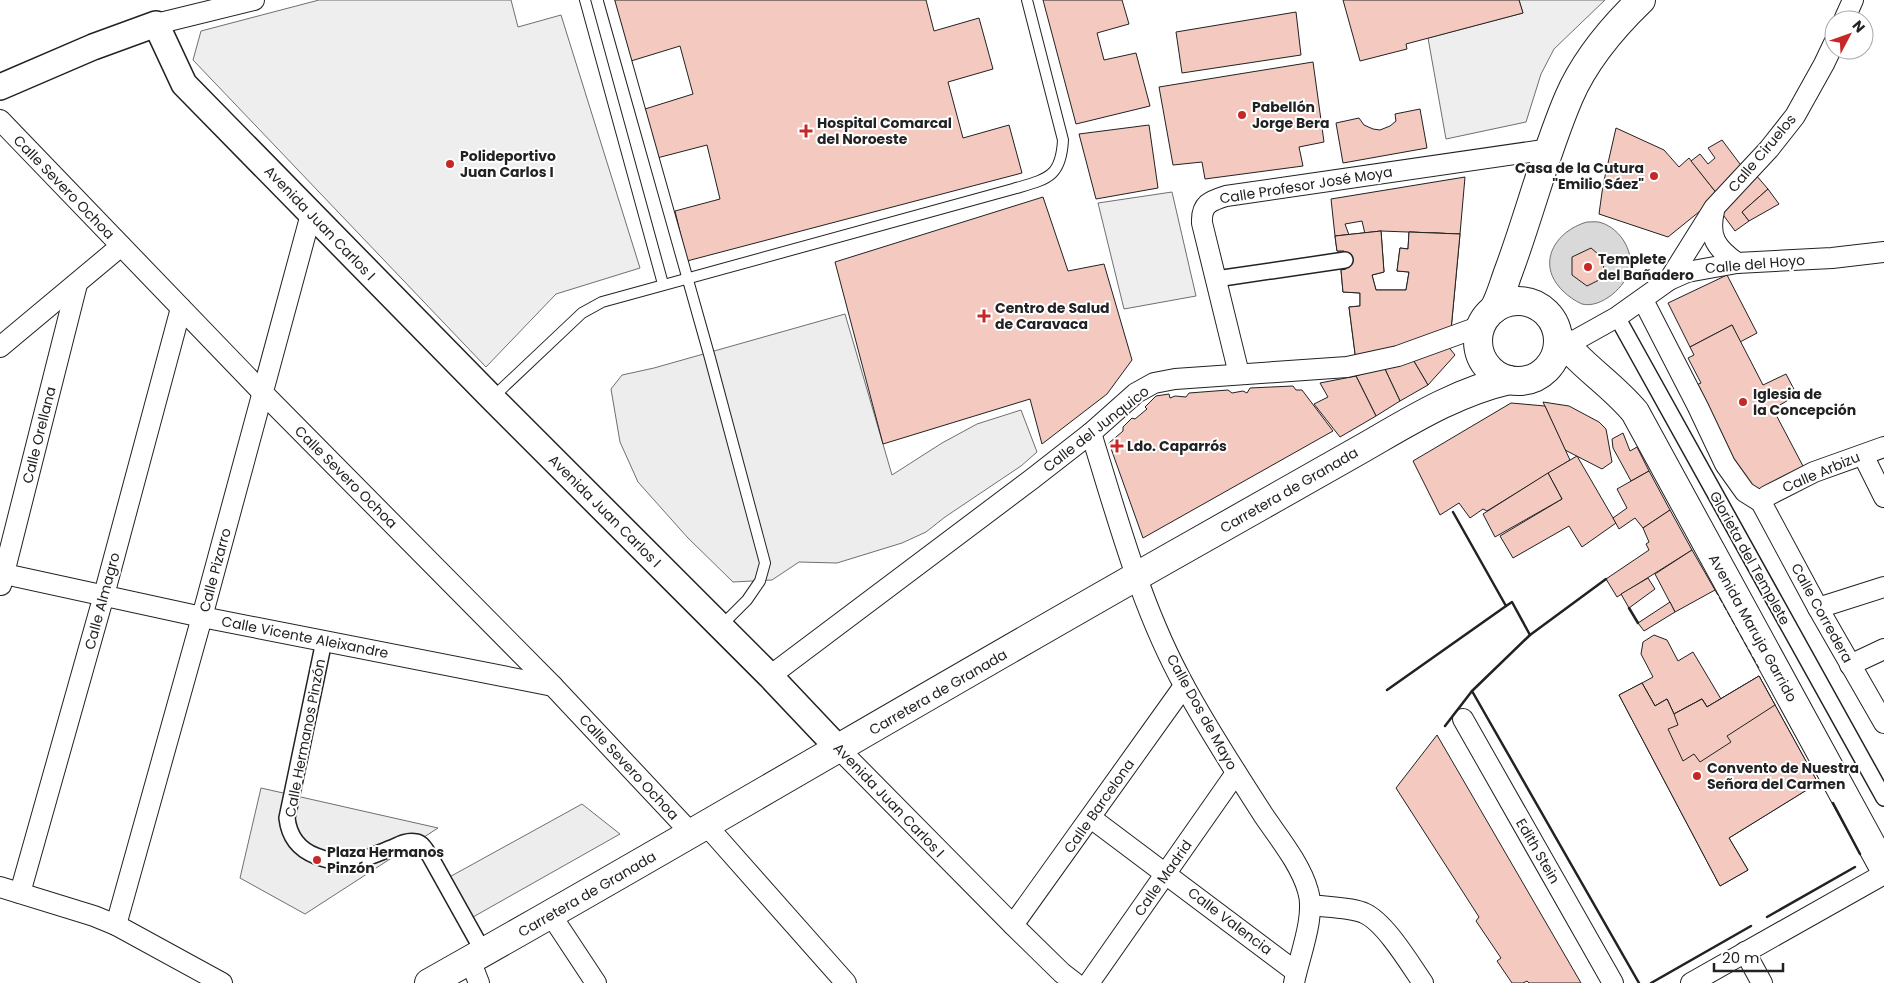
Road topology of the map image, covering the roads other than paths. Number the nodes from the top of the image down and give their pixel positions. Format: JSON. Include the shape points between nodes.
{"nodes":[{"id":1,"x":254,"y":0,"type":"edge"},
{"id":2,"x":585,"y":0,"type":"edge"},
{"id":3,"x":609,"y":0,"type":"edge"},
{"id":4,"x":1027,"y":0,"type":"edge"},
{"id":5,"x":1641,"y":0,"type":"edge"},
{"id":6,"x":200,"y":6,"type":"edge"},
{"id":7,"x":1622,"y":11,"type":"edge"},
{"id":8,"x":156,"y":24,"type":"junction"},
{"id":9,"x":1826,"y":60,"type":"edge"},
{"id":10,"x":0,"y":87,"type":"edge"},
{"id":11,"x":0,"y":120,"type":"edge"},
{"id":12,"x":1550,"y":149,"type":"junction"},
{"id":13,"x":1714,"y":208,"type":"junction"},
{"id":14,"x":311,"y":214,"type":"junction"},
{"id":15,"x":1526,"y":226,"type":"junction"},
{"id":16,"x":121,"y":246,"type":"junction"},
{"id":17,"x":1884,"y":252,"type":"edge"},
{"id":18,"x":1345,"y":260,"type":"dead end"},
{"id":19,"x":1737,"y":263,"type":"junction"},
{"id":20,"x":686,"y":278,"type":"junction"},
{"id":21,"x":1216,"y":279,"type":"junction"},
{"id":22,"x":1669,"y":280,"type":"junction"},
{"id":23,"x":77,"y":284,"type":"junction"},
{"id":24,"x":663,"y":284,"type":"junction"},
{"id":25,"x":1643,"y":300,"type":"junction"},
{"id":26,"x":1536,"y":306,"type":"junction"},
{"id":27,"x":181,"y":308,"type":"junction"},
{"id":28,"x":1617,"y":317,"type":"junction"},
{"id":29,"x":1485,"y":329,"type":"junction"},
{"id":30,"x":0,"y":347,"type":"edge"},
{"id":31,"x":1556,"y":350,"type":"junction"},
{"id":32,"x":1239,"y":374,"type":"junction"},
{"id":33,"x":1509,"y":380,"type":"junction"},
{"id":34,"x":263,"y":393,"type":"junction"},
{"id":35,"x":492,"y":398,"type":"junction"},
{"id":36,"x":1447,"y":401,"type":"junction"},
{"id":37,"x":1091,"y":433,"type":"junction"},
{"id":38,"x":1884,"y":447,"type":"edge"},
{"id":39,"x":1862,"y":455,"type":"junction"},
{"id":40,"x":1884,"y":497,"type":"edge"},
{"id":41,"x":1761,"y":502,"type":"junction"},
{"id":42,"x":1136,"y":577,"type":"junction"},
{"id":43,"x":1,"y":578,"type":"edge"},
{"id":44,"x":1884,"y":587,"type":"edge"},
{"id":45,"x":104,"y":594,"type":"junction"},
{"id":46,"x":1818,"y":608,"type":"junction"},
{"id":47,"x":202,"y":617,"type":"junction"},
{"id":48,"x":720,"y":627,"type":"junction"},
{"id":49,"x":324,"y":641,"type":"junction"},
{"id":50,"x":1884,"y":649,"type":"edge"},
{"id":51,"x":1850,"y":664,"type":"junction"},
{"id":52,"x":770,"y":676,"type":"junction"},
{"id":53,"x":553,"y":686,"type":"junction"},
{"id":54,"x":1184,"y":686,"type":"junction"},
{"id":55,"x":1463,"y":719,"type":"dead end"},
{"id":56,"x":1884,"y":723,"type":"edge"},
{"id":57,"x":839,"y":749,"type":"junction"},
{"id":58,"x":1236,"y":773,"type":"junction"},
{"id":59,"x":1884,"y":798,"type":"edge"},
{"id":60,"x":1091,"y":818,"type":"junction"},
{"id":61,"x":700,"y":830,"type":"junction"},
{"id":62,"x":1884,"y":868,"type":"edge"},
{"id":63,"x":1167,"y":873,"type":"junction"},
{"id":64,"x":1884,"y":874,"type":"edge"},
{"id":65,"x":0,"y":887,"type":"edge"},
{"id":66,"x":20,"y":893,"type":"junction"},
{"id":67,"x":1310,"y":905,"type":"junction"},
{"id":68,"x":551,"y":915,"type":"junction"},
{"id":69,"x":116,"y":925,"type":"junction"},
{"id":70,"x":1014,"y":925,"type":"junction"},
{"id":71,"x":1745,"y":952,"type":"junction"},
{"id":72,"x":477,"y":965,"type":"edge"},
{"id":73,"x":1295,"y":977,"type":"edge"},
{"id":74,"x":222,"y":983,"type":"edge"},
{"id":75,"x":429,"y":983,"type":"edge"},
{"id":76,"x":596,"y":983,"type":"edge"},
{"id":77,"x":846,"y":983,"type":"edge"},
{"id":78,"x":1075,"y":983,"type":"edge"},
{"id":79,"x":1089,"y":983,"type":"edge"},
{"id":80,"x":1423,"y":983,"type":"edge"},
{"id":81,"x":1613,"y":983,"type":"edge"},
{"id":82,"x":1690,"y":983,"type":"edge"},
{"id":83,"x":1762,"y":983,"type":"edge"}],
"edges":[{"from":1,"to":6,"type":"street"},
{"from":2,"to":24,"type":"lane"},
{"from":3,"to":20,"type":"lane"},
{"from":4,"to":20,"type":"lane","via":[[1063,140],[1062,158],[1049,176],[1020,187]]},
{"from":5,"to":7,"type":"main road"},
{"from":6,"to":8,"type":"street"},
{"from":7,"to":12,"type":"main road","via":[[1570,96]]},
{"from":8,"to":10,"type":"street","via":[[92,47]]},
{"from":8,"to":14,"type":"street","name":"Avenida Juan Carlos I","via":[[184,84]]},
{"from":9,"to":13,"type":"street","name":"Calle Ciruelos","via":[[1795,116]]},
{"from":11,"to":16,"type":"street","name":"Calle Severo Ochoa"},
{"from":12,"to":15,"type":"main road"},
{"from":12,"to":21,"type":"street","name":"Calle Profesor José Moya","via":[[1213,200],[1202,213],[1202,223]]},
{"from":13,"to":19,"type":"street","via":[[1710,225],[1714,240],[1722,252]]},
{"from":13,"to":22,"type":"street","name":"Calle Ciruelos"},
{"from":14,"to":34,"type":"street","name":"Calle Pizarro"},
{"from":14,"to":35,"type":"street","name":"Avenida Juan Carlos I"},
{"from":15,"to":26,"type":"main road","via":[[1525,263]]},
{"from":15,"to":29,"type":"main road","name":"Carretera de Granada"},
{"from":16,"to":23,"type":"street"},
{"from":16,"to":27,"type":"street","name":"Calle Severo Ochoa"},
{"from":17,"to":19,"type":"street","name":"Calle del Hoyo"},
{"from":18,"to":21,"type":"street"},
{"from":19,"to":22,"type":"street","name":"Calle del Hoyo","via":[[1687,272]]},
{"from":20,"to":24,"type":"lane"},
{"from":20,"to":48,"type":"lane","via":[[765,563],[760,581],[747,600]]},
{"from":21,"to":32,"type":"street","name":"Calle Profesor José Moya"},
{"from":22,"to":25,"type":"street","name":"Calle del Hoyo"},
{"from":23,"to":30,"type":"street"},
{"from":23,"to":43,"type":"street","name":"Calle Orellana"},
{"from":24,"to":35,"type":"lane","via":[[592,307]]},
{"from":25,"to":28,"type":"street","name":"Calle del Hoyo"},
{"from":25,"to":41,"type":"street","via":[[1725,464],[1745,492]]},
{"from":26,"to":29,"type":"main road","via":[[1518,301],[1506,303]]},
{"from":26,"to":31,"type":"main road","via":[[1551,318]]},
{"from":27,"to":34,"type":"street","name":"Calle Severo Ochoa"},
{"from":27,"to":45,"type":"street","name":"Calle Almagro"},
{"from":28,"to":31,"type":"street","name":"Calle del Hoyo"},
{"from":28,"to":59,"type":"street","name":"Glorieta del Templete"},
{"from":29,"to":32,"type":"street","name":"Calle del Junquico","via":[[1371,363]]},
{"from":29,"to":33,"type":"main road","via":[[1491,370]]},
{"from":29,"to":36,"type":"main road","name":"Carretera de Granada","via":[[1472,369]]},
{"from":31,"to":33,"type":"main road","via":[[1534,377]]},
{"from":31,"to":62,"type":"main road","name":"Avenida Maruja Garrido","via":[[1583,363],[1635,412]]},
{"from":32,"to":37,"type":"street","name":"Calle del Junquico","via":[[1154,383],[1136,393]]},
{"from":33,"to":36,"type":"main road","name":"Carretera de Granada"},
{"from":34,"to":47,"type":"street","name":"Calle Pizarro"},
{"from":34,"to":53,"type":"street","name":"Calle Severo Ochoa"},
{"from":35,"to":48,"type":"street","name":"Avenida Juan Carlos I"},
{"from":36,"to":42,"type":"main road","name":"Carretera de Granada"},
{"from":37,"to":42,"type":"street","name":"Calle Dos de Mayo"},
{"from":37,"to":52,"type":"street","name":"Calle del Junquico"},
{"from":38,"to":39,"type":"street","name":"Calle Arbizu"},
{"from":39,"to":40,"type":"street"},
{"from":39,"to":41,"type":"street","name":"Calle Arbizu","via":[[1814,472]]},
{"from":41,"to":46,"type":"street","name":"Calle Corredera"},
{"from":42,"to":54,"type":"street","name":"Calle Dos de Mayo"},
{"from":42,"to":57,"type":"main road","name":"Carretera de Granada"},
{"from":43,"to":45,"type":"street","name":"Calle Vicente Aleixandre"},
{"from":44,"to":46,"type":"street"},
{"from":45,"to":47,"type":"street","name":"Calle Vicente Aleixandre"},
{"from":45,"to":66,"type":"street","name":"Calle Almagro"},
{"from":46,"to":51,"type":"street","name":"Calle Corredera"},
{"from":47,"to":49,"type":"street","name":"Calle Vicente Aleixandre"},
{"from":47,"to":69,"type":"street","name":"Calle Pizarro"},
{"from":48,"to":52,"type":"street","name":"Avenida Juan Carlos I"},
{"from":49,"to":53,"type":"street","name":"Calle Vicente Aleixandre"},
{"from":49,"to":72,"type":"street","name":"Calle Hermanos Pinzón","via":[[287,818],[292,838],[309,853],[344,864],[408,841],[422,845],[431,858]]},
{"from":50,"to":51,"type":"street"},
{"from":51,"to":56,"type":"street","name":"Calle Corredera"},
{"from":52,"to":57,"type":"street","name":"Avenida Juan Carlos I"},
{"from":53,"to":61,"type":"street","name":"Calle Severo Ochoa"},
{"from":54,"to":58,"type":"street","name":"Calle Dos de Mayo"},
{"from":54,"to":60,"type":"street","name":"Calle Barcelona"},
{"from":55,"to":81,"type":"street","name":"Edith Stein"},
{"from":57,"to":61,"type":"main road","name":"Carretera de Granada"},
{"from":57,"to":70,"type":"street","name":"Avenida Juan Carlos I"},
{"from":58,"to":63,"type":"street","name":"Calle Madrid"},
{"from":58,"to":67,"type":"street","name":"Calle Dos de Mayo","via":[[1304,879]]},
{"from":60,"to":63,"type":"street","name":"Calle Valencia"},
{"from":60,"to":70,"type":"street","name":"Calle Barcelona"},
{"from":61,"to":68,"type":"main road","name":"Carretera de Granada"},
{"from":61,"to":77,"type":"street","name":"Calle Severo Ochoa"},
{"from":63,"to":73,"type":"street","name":"Calle Valencia"},
{"from":63,"to":79,"type":"street","name":"Calle Madrid"},
{"from":64,"to":71,"type":"street"},
{"from":65,"to":66,"type":"street"},
{"from":66,"to":69,"type":"street"},
{"from":67,"to":73,"type":"street","name":"Calle Dos de Mayo"},
{"from":67,"to":80,"type":"street","via":[[1363,912],[1377,922]]},
{"from":68,"to":72,"type":"main road","name":"Carretera de Granada"},
{"from":68,"to":76,"type":"street"},
{"from":69,"to":74,"type":"street"},
{"from":70,"to":78,"type":"street","name":"Avenida Juan Carlos I"},
{"from":71,"to":82,"type":"street"},
{"from":71,"to":83,"type":"street"},
{"from":72,"to":75,"type":"main road","name":"Carretera de Granada"}]}
